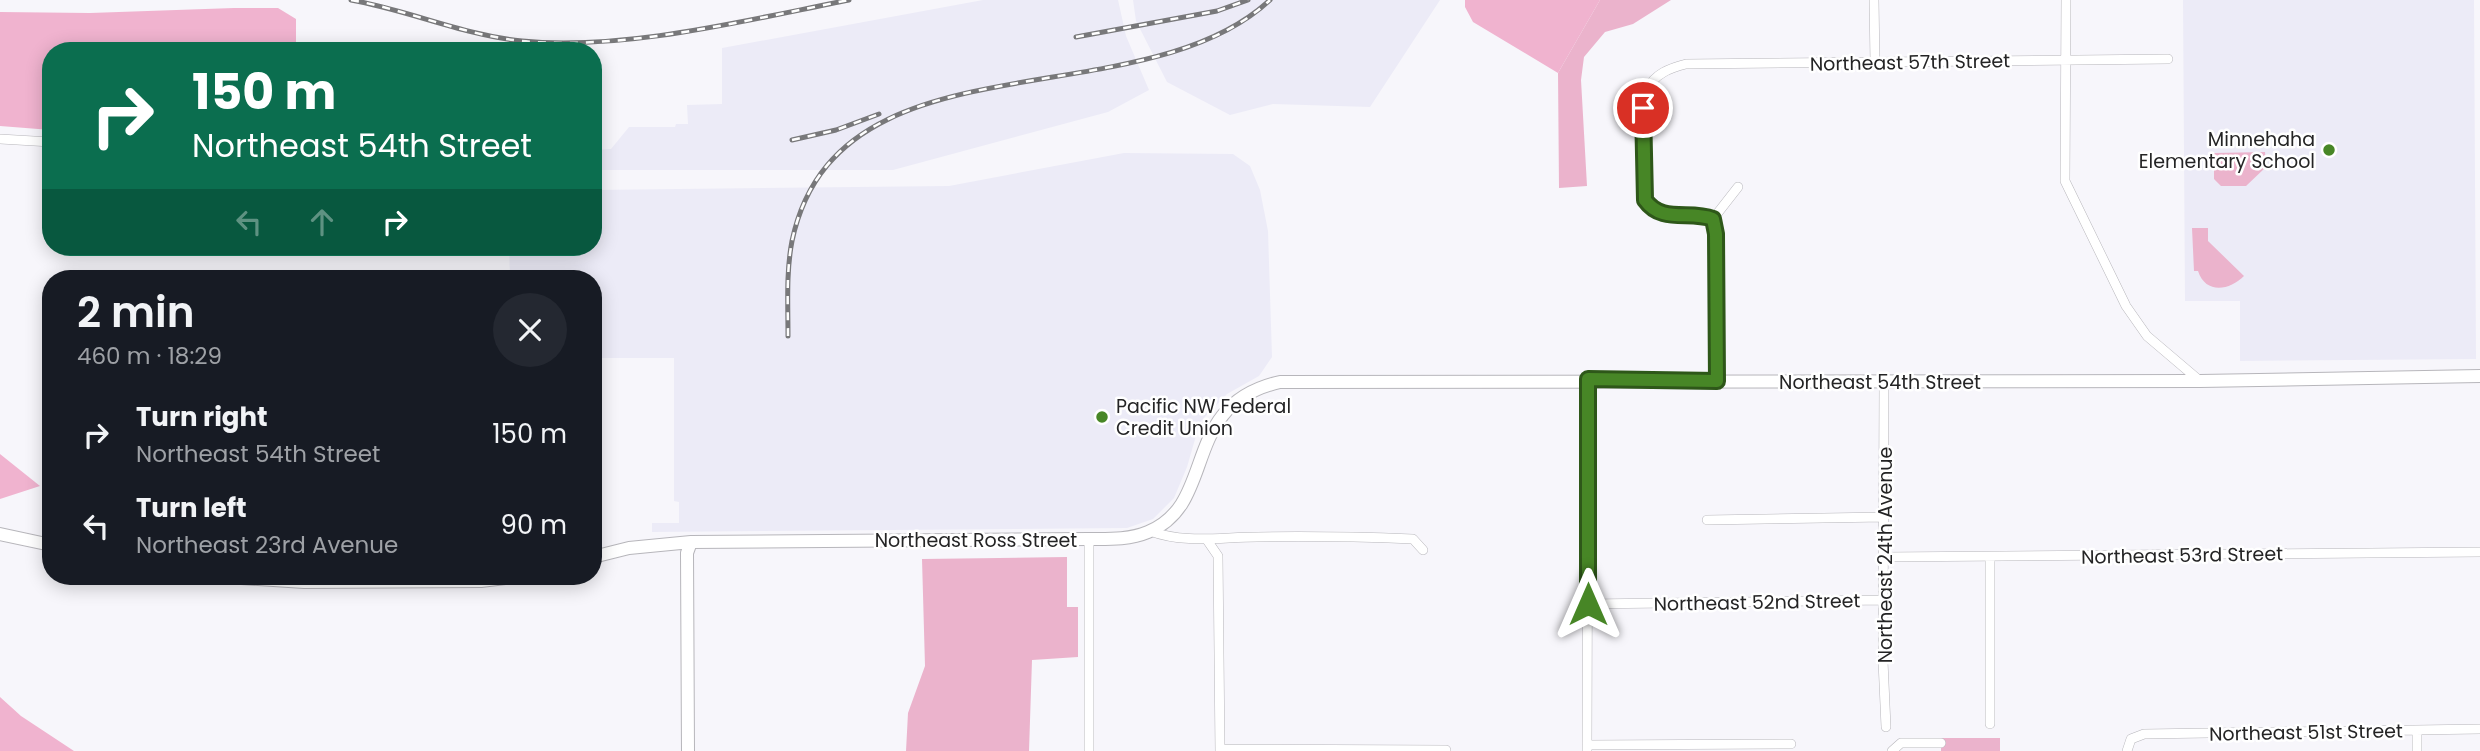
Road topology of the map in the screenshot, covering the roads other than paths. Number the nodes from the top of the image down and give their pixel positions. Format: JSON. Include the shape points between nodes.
{"nodes":[{"id":1,"x":1874,"y":0,"type":"edge"},
{"id":2,"x":2066,"y":0,"type":"edge"},
{"id":3,"x":2168,"y":59,"type":"dead end"},
{"id":4,"x":2067,"y":60,"type":"junction"},
{"id":5,"x":1875,"y":63,"type":"junction"},
{"id":6,"x":0,"y":139,"type":"edge"},
{"id":7,"x":42,"y":141,"type":"edge"},
{"id":8,"x":1738,"y":187,"type":"dead end"},
{"id":9,"x":1713,"y":219,"type":"junction"},
{"id":10,"x":2480,"y":376,"type":"edge"},
{"id":11,"x":1588,"y":379,"type":"junction"},
{"id":12,"x":1717,"y":381,"type":"junction"},
{"id":13,"x":2200,"y":381,"type":"junction"},
{"id":14,"x":1280,"y":382,"type":"joint"},
{"id":15,"x":1884,"y":382,"type":"junction"},
{"id":16,"x":1884,"y":517,"type":"junction"},
{"id":17,"x":1707,"y":520,"type":"dead end"},
{"id":18,"x":1150,"y":531,"type":"junction"},
{"id":19,"x":0,"y":534,"type":"edge"},
{"id":20,"x":1089,"y":539,"type":"junction"},
{"id":21,"x":1207,"y":540,"type":"junction"},
{"id":22,"x":691,"y":542,"type":"junction"},
{"id":23,"x":42,"y":543,"type":"edge"},
{"id":24,"x":1423,"y":550,"type":"dead end"},
{"id":25,"x":2480,"y":552,"type":"edge"},
{"id":26,"x":602,"y":554,"type":"edge"},
{"id":27,"x":1884,"y":556,"type":"junction"},
{"id":28,"x":1990,"y":557,"type":"junction"},
{"id":29,"x":1883,"y":600,"type":"junction"},
{"id":30,"x":1588,"y":604,"type":"junction"},
{"id":31,"x":1990,"y":724,"type":"dead end"},
{"id":32,"x":1886,"y":727,"type":"dead end"},
{"id":33,"x":2480,"y":730,"type":"edge"},
{"id":34,"x":2417,"y":731,"type":"junction"},
{"id":35,"x":1941,"y":743,"type":"dead end"},
{"id":36,"x":1791,"y":744,"type":"dead end"},
{"id":37,"x":1587,"y":748,"type":"edge"},
{"id":38,"x":1220,"y":750,"type":"edge"},
{"id":39,"x":688,"y":751,"type":"edge"},
{"id":40,"x":1089,"y":751,"type":"edge"},
{"id":41,"x":1446,"y":751,"type":"edge"},
{"id":42,"x":1892,"y":751,"type":"edge"},
{"id":43,"x":2127,"y":751,"type":"edge"},
{"id":44,"x":2417,"y":751,"type":"edge"}],
"edges":[{"from":1,"to":5,"type":"street"},
{"from":2,"to":4,"type":"street"},
{"from":3,"to":4,"type":"street","name":"Northeast 57th Street"},
{"from":4,"to":5,"type":"street","name":"Northeast 57th Street"},
{"from":4,"to":13,"type":"street","via":[[2065,181],[2126,306],[2147,336]]},
{"from":5,"to":9,"type":"street","name":"Northeast 57th Street","via":[[1686,64],[1655,78],[1643,108],[1645,200],[1665,215]]},
{"from":6,"to":7,"type":"street"},
{"from":8,"to":9,"type":"street"},
{"from":9,"to":12,"type":"street"},
{"from":10,"to":13,"type":"street","name":"Northeast 54th Street"},
{"from":11,"to":12,"type":"street","name":"Northeast 54th Street"},
{"from":11,"to":14,"type":"street","name":"Northeast 54th Street"},
{"from":11,"to":30,"type":"street"},
{"from":12,"to":15,"type":"street","name":"Northeast 54th Street"},
{"from":13,"to":15,"type":"street","name":"Northeast 54th Street"},
{"from":14,"to":18,"type":"street","name":"Northeast Ross Street","via":[[1253,390],[1221,417],[1205,442],[1181,504]]},
{"from":15,"to":16,"type":"street","name":"Northeast 24th Avenue"},
{"from":16,"to":17,"type":"street"},
{"from":16,"to":27,"type":"street","name":"Northeast 24th Avenue"},
{"from":18,"to":20,"type":"street","name":"Northeast Ross Street"},
{"from":18,"to":21,"type":"street"},
{"from":19,"to":23,"type":"street"},
{"from":20,"to":22,"type":"street","name":"Northeast Ross Street"},
{"from":20,"to":40,"type":"street"},
{"from":21,"to":24,"type":"street","via":[[1413,538]]},
{"from":21,"to":38,"type":"street","via":[[1218,556]]},
{"from":22,"to":26,"type":"street","name":"Northeast Ross Street"},
{"from":22,"to":39,"type":"street","via":[[687,553]]},
{"from":25,"to":28,"type":"street","name":"Northeast 53rd Street"},
{"from":27,"to":28,"type":"street","name":"Northeast 53rd Street"},
{"from":27,"to":29,"type":"street","name":"Northeast 24th Avenue"},
{"from":28,"to":31,"type":"street"},
{"from":29,"to":30,"type":"street","name":"Northeast 52nd Street"},
{"from":29,"to":32,"type":"street","name":"Northeast 24th Avenue"},
{"from":30,"to":37,"type":"street"},
{"from":33,"to":34,"type":"street","name":"Northeast 51st Street"},
{"from":34,"to":43,"type":"street","name":"Northeast 51st Street","via":[[2144,734],[2133,737]]},
{"from":34,"to":44,"type":"street"},
{"from":35,"to":42,"type":"street","via":[[1901,743]]},
{"from":36,"to":37,"type":"street"},
{"from":38,"to":41,"type":"street"}]}
